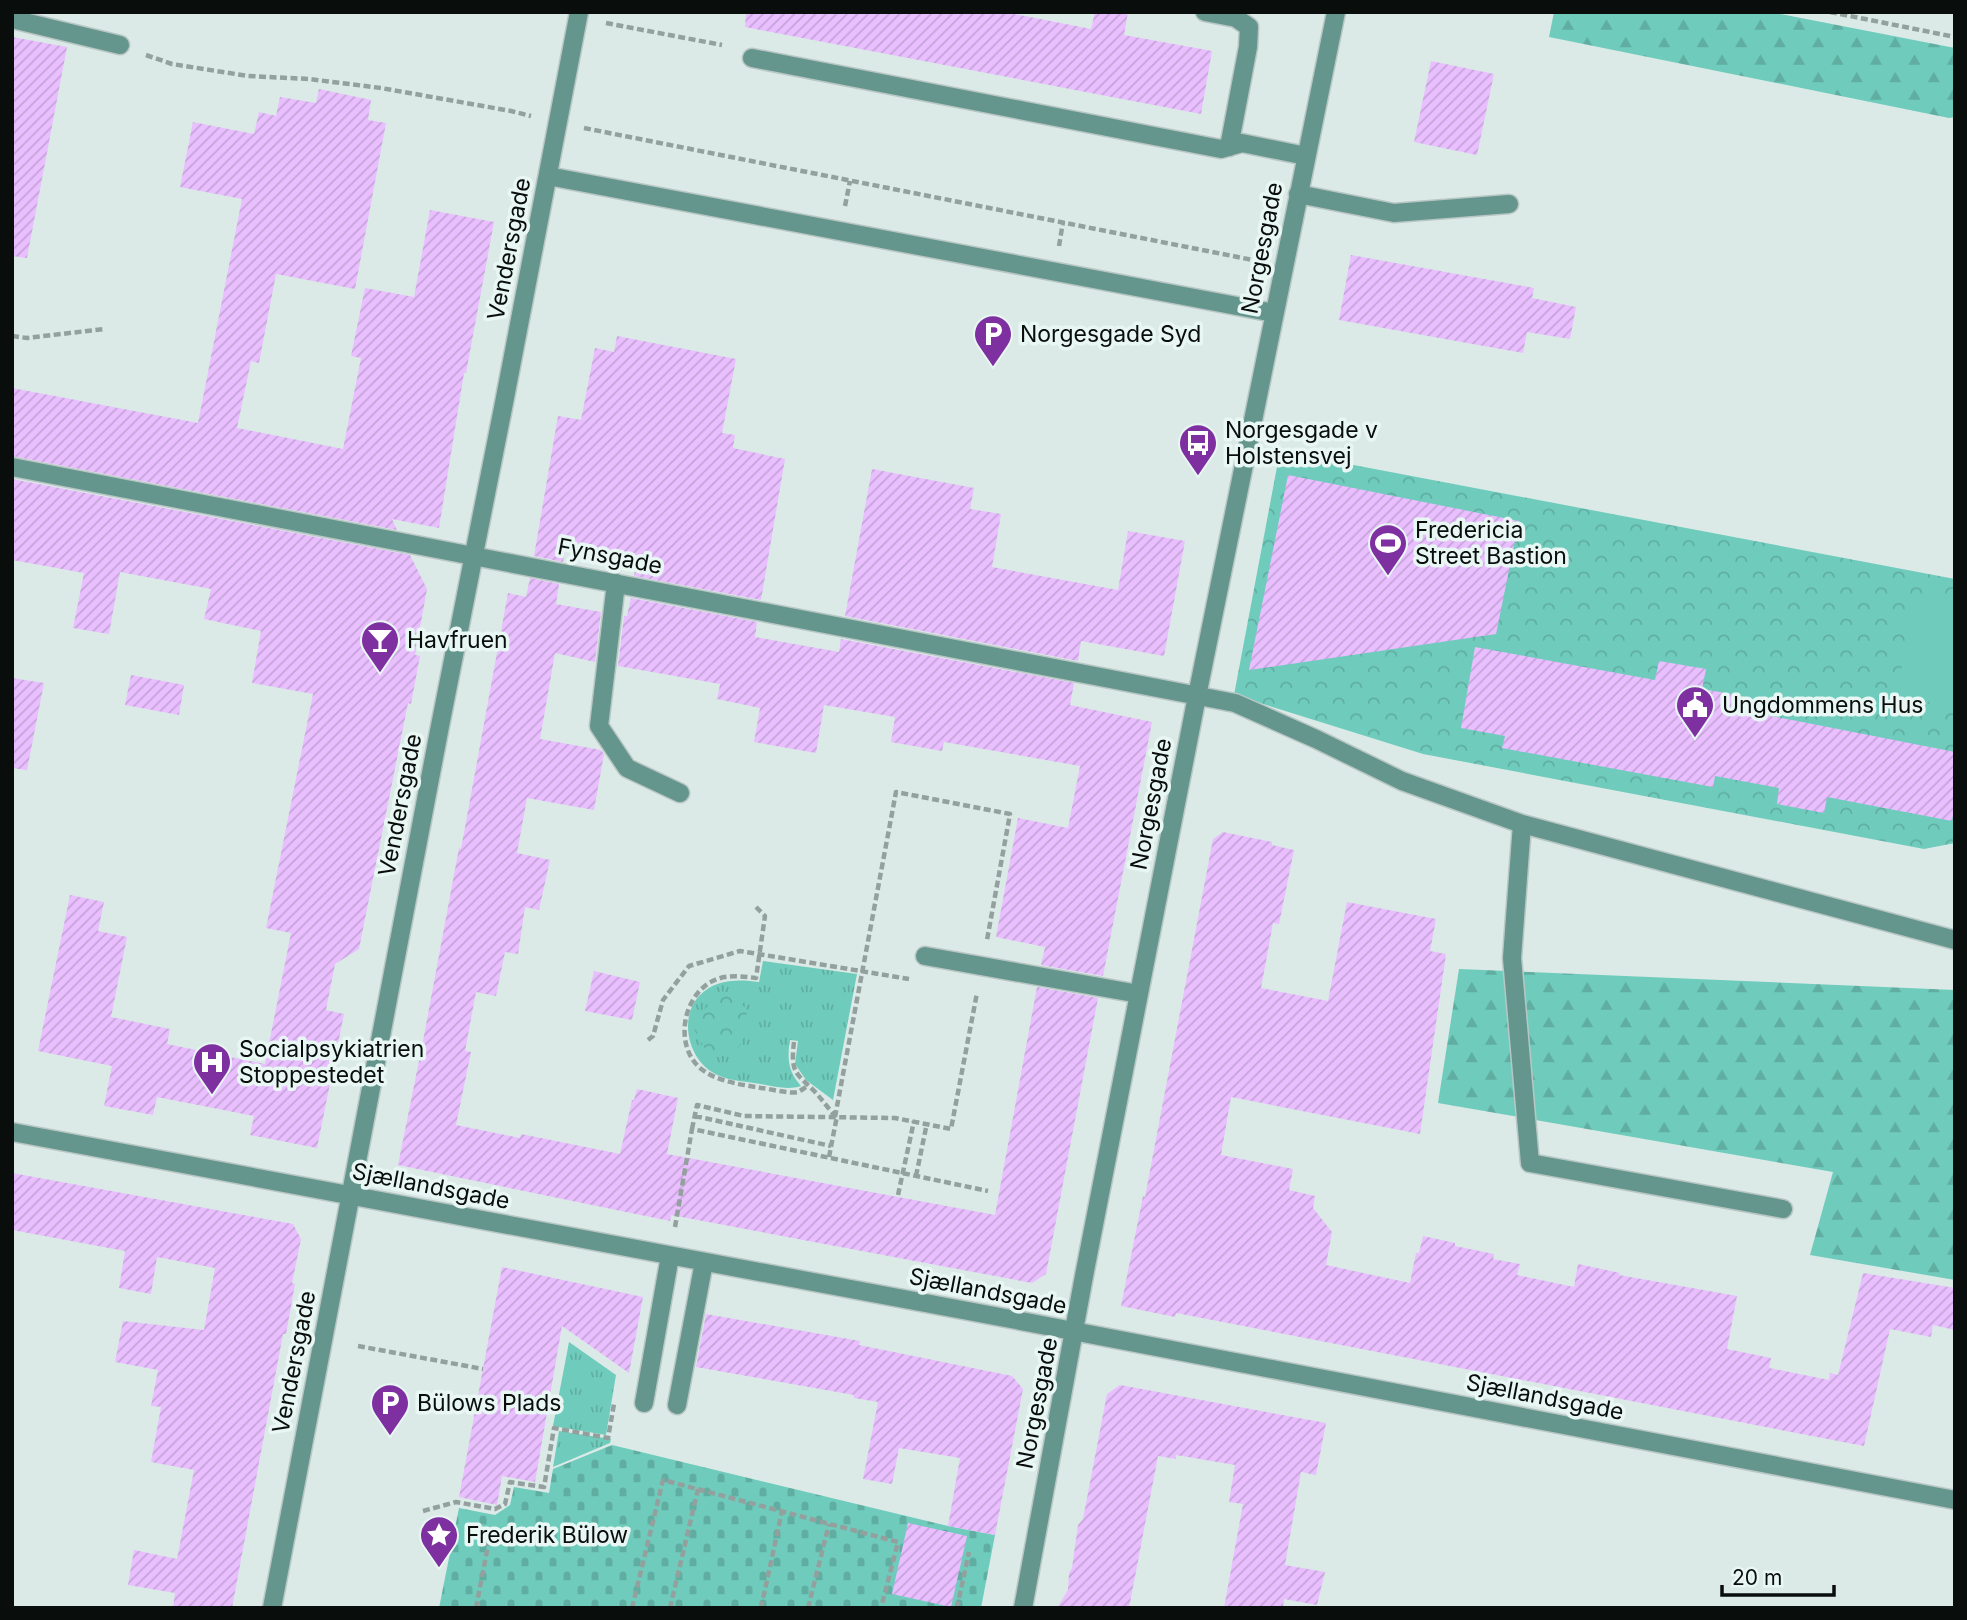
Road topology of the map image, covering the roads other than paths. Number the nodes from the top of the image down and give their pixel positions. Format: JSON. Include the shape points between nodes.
{"nodes":[{"id":1,"x":579,"y":12,"type":"edge"},
{"id":2,"x":1205,"y":12,"type":"edge"},
{"id":3,"x":1336,"y":12,"type":"edge"},
{"id":4,"x":12,"y":19,"type":"edge"},
{"id":5,"x":120,"y":45,"type":"road end"},
{"id":6,"x":752,"y":58,"type":"dead end"},
{"id":7,"x":1230,"y":147,"type":"junction"},
{"id":8,"x":1306,"y":156,"type":"junction"},
{"id":9,"x":548,"y":176,"type":"junction"},
{"id":10,"x":1298,"y":194,"type":"junction"},
{"id":11,"x":1509,"y":204,"type":"dead end"},
{"id":12,"x":1274,"y":313,"type":"junction"},
{"id":13,"x":12,"y":467,"type":"edge"},
{"id":14,"x":473,"y":555,"type":"junction"},
{"id":15,"x":616,"y":583,"type":"junction"},
{"id":16,"x":1197,"y":696,"type":"junction"},
{"id":17,"x":680,"y":793,"type":"dead end"},
{"id":18,"x":1522,"y":824,"type":"junction"},
{"id":19,"x":1955,"y":940,"type":"edge"},
{"id":20,"x":925,"y":956,"type":"dead end"},
{"id":21,"x":1139,"y":994,"type":"junction"},
{"id":22,"x":12,"y":1132,"type":"edge"},
{"id":23,"x":352,"y":1196,"type":"junction"},
{"id":24,"x":1783,"y":1209,"type":"dead end"},
{"id":25,"x":670,"y":1256,"type":"junction"},
{"id":26,"x":704,"y":1262,"type":"junction"},
{"id":27,"x":1075,"y":1332,"type":"junction"},
{"id":28,"x":644,"y":1403,"type":"dead end"},
{"id":29,"x":677,"y":1405,"type":"dead end"},
{"id":30,"x":1955,"y":1500,"type":"edge"},
{"id":31,"x":272,"y":1608,"type":"edge"},
{"id":32,"x":1023,"y":1608,"type":"edge"}],
"edges":[{"from":1,"to":9,"type":"street","name":"Vendersgade"},
{"from":2,"to":7,"type":"street","via":[[1236,18],[1249,27]]},
{"from":3,"to":8,"type":"street","name":"Norgesgade"},
{"from":4,"to":5,"type":"street"},
{"from":6,"to":7,"type":"street","via":[[1221,149]]},
{"from":7,"to":8,"type":"street","via":[[1242,143]]},
{"from":8,"to":10,"type":"street","name":"Norgesgade"},
{"from":9,"to":12,"type":"street"},
{"from":9,"to":14,"type":"street","name":"Vendersgade"},
{"from":10,"to":11,"type":"street","via":[[1394,213]]},
{"from":10,"to":12,"type":"street","name":"Norgesgade"},
{"from":12,"to":16,"type":"street","name":"Norgesgade"},
{"from":13,"to":14,"type":"street","name":"Fynsgade"},
{"from":14,"to":15,"type":"street","name":"Fynsgade"},
{"from":14,"to":23,"type":"street","name":"Vendersgade"},
{"from":15,"to":16,"type":"street","name":"Fynsgade"},
{"from":15,"to":17,"type":"street","via":[[598,726],[627,768]]},
{"from":16,"to":18,"type":"street","name":"Fynsgade","via":[[1235,703],[1402,781]]},
{"from":16,"to":21,"type":"street","name":"Norgesgade"},
{"from":18,"to":19,"type":"street","name":"Fynsgade"},
{"from":18,"to":24,"type":"street","via":[[1512,958],[1530,1163]]},
{"from":20,"to":21,"type":"street"},
{"from":21,"to":27,"type":"street","name":"Norgesgade"},
{"from":22,"to":23,"type":"street","name":"Sjællandsgade"},
{"from":23,"to":25,"type":"street","name":"Sjællandsgade"},
{"from":23,"to":31,"type":"street","name":"Vendersgade"},
{"from":25,"to":26,"type":"street","name":"Sjællandsgade"},
{"from":25,"to":28,"type":"street"},
{"from":26,"to":27,"type":"street","name":"Sjællandsgade"},
{"from":26,"to":29,"type":"street"},
{"from":27,"to":30,"type":"street","name":"Sjællandsgade"},
{"from":27,"to":32,"type":"street","name":"Norgesgade"}]}
